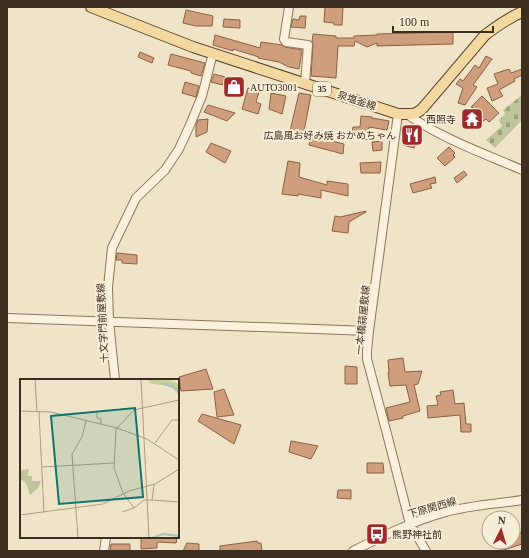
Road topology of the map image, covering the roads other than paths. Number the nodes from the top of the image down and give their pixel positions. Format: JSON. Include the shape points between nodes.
{"nodes":[{"id":1,"x":91,"y":7,"type":"edge"},
{"id":2,"x":289,"y":7,"type":"edge"},
{"id":3,"x":522,"y":12,"type":"edge"},
{"id":4,"x":213,"y":53,"type":"junction"},
{"id":5,"x":305,"y":83,"type":"junction"},
{"id":6,"x":403,"y":114,"type":"junction"},
{"id":7,"x":522,"y":170,"type":"edge"},
{"id":8,"x":7,"y":318,"type":"edge"},
{"id":9,"x":109,"y":321,"type":"junction"},
{"id":10,"x":369,"y":331,"type":"junction"},
{"id":11,"x":115,"y":379,"type":"edge"},
{"id":12,"x":522,"y":500,"type":"edge"},
{"id":13,"x":410,"y":524,"type":"junction"},
{"id":14,"x":106,"y":538,"type":"edge"},
{"id":15,"x":104,"y":551,"type":"edge"},
{"id":16,"x":353,"y":551,"type":"edge"},
{"id":17,"x":426,"y":551,"type":"edge"}],
"edges":[{"from":1,"to":4,"type":"main road","name":"泉塩釜線","number":"35"},
{"from":2,"to":5,"type":"street","via":[[284,39],[286,42],[308,44]]},
{"from":3,"to":6,"type":"main road","via":[[485,35],[416,113]]},
{"from":4,"to":5,"type":"main road","name":"泉塩釜線","number":"35"},
{"from":4,"to":9,"type":"street","name":"十文字門前屋敷線","via":[[202,96],[179,149],[165,170],[136,198],[112,248],[108,287]]},
{"from":5,"to":6,"type":"main road","name":"泉塩釜線","number":"35"},
{"from":6,"to":7,"type":"street","via":[[452,140]]},
{"from":6,"to":10,"type":"street","name":"一本橋蒜屋敷線"},
{"from":8,"to":9,"type":"street"},
{"from":9,"to":10,"type":"street"},
{"from":9,"to":11,"type":"street","name":"十文字門前屋敷線"},
{"from":10,"to":13,"type":"street","name":"一本橋蒜屋敷線","via":[[367,359]]},
{"from":12,"to":13,"type":"street","name":"下原関西線","via":[[448,511]]},
{"from":13,"to":16,"type":"street","name":"下原関西線"},
{"from":13,"to":17,"type":"street","name":"一本橋蒜屋敷線"},
{"from":14,"to":15,"type":"street"}]}
